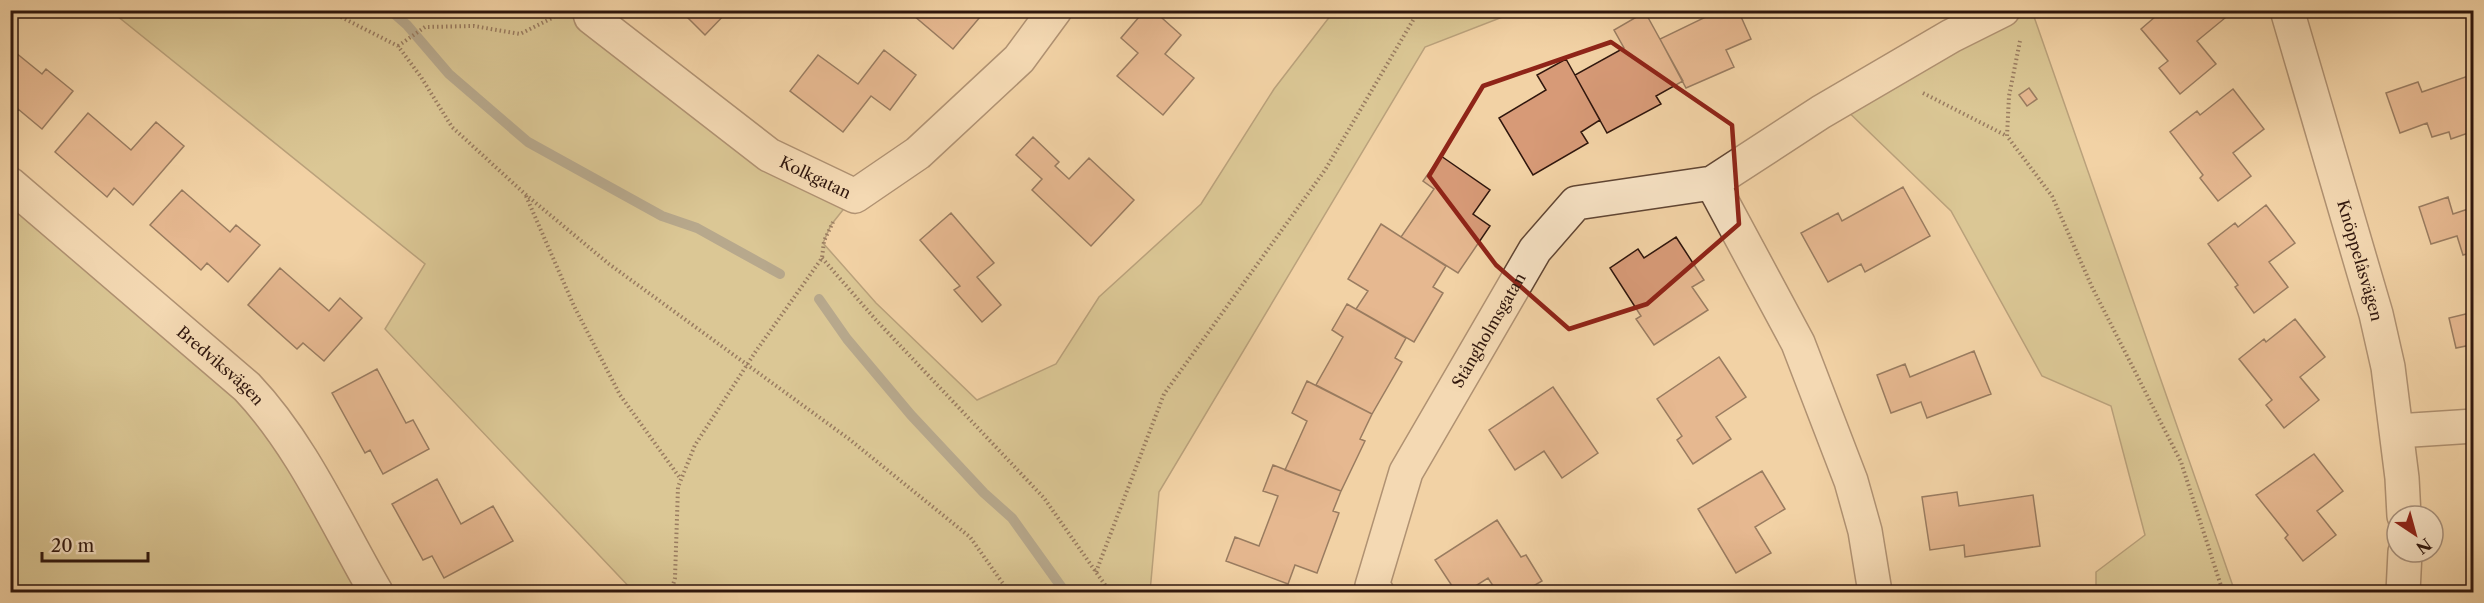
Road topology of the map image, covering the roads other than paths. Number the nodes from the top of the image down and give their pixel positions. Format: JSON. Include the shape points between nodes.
{"nodes":[{"id":1,"x":589,"y":10,"type":"edge"},
{"id":2,"x":1055,"y":10,"type":"edge"},
{"id":3,"x":2287,"y":10,"type":"edge"},
{"id":4,"x":2012,"y":21,"type":"edge"},
{"id":5,"x":1712,"y":183,"type":"junction"},
{"id":6,"x":10,"y":184,"type":"edge"},
{"id":7,"x":2474,"y":426,"type":"edge"},
{"id":8,"x":2397,"y":431,"type":"junction"},
{"id":9,"x":2403,"y":504,"type":"edge"},
{"id":10,"x":2404,"y":564,"type":"edge"},
{"id":11,"x":376,"y":592,"type":"edge"},
{"id":12,"x":1377,"y":592,"type":"edge"},
{"id":13,"x":1875,"y":592,"type":"edge"},
{"id":14,"x":2403,"y":592,"type":"edge"}],
"edges":[{"from":1,"to":2,"type":"street","name":"Kolkgatan","via":[[591,17],[769,155],[855,195],[918,153],[1019,59]]},
{"from":3,"to":8,"type":"street","name":"Knöppelåsvägen","via":[[2376,314]]},
{"from":4,"to":5,"type":"street","name":"Stångholmsgatan","via":[[1951,36],[1821,112]]},
{"from":5,"to":12,"type":"street","name":"Stångholmsgatan","via":[[1576,203],[1535,250],[1406,471],[1372,586]]},
{"from":5,"to":13,"type":"street","via":[[1798,343],[1851,481],[1865,531]]},
{"from":6,"to":11,"type":"street","name":"Bredviksvägen","via":[[266,407],[291,442]]},
{"from":7,"to":8,"type":"street"},
{"from":8,"to":9,"type":"street","name":"Knöppelåsvägen"},
{"from":10,"to":14,"type":"street"}]}
